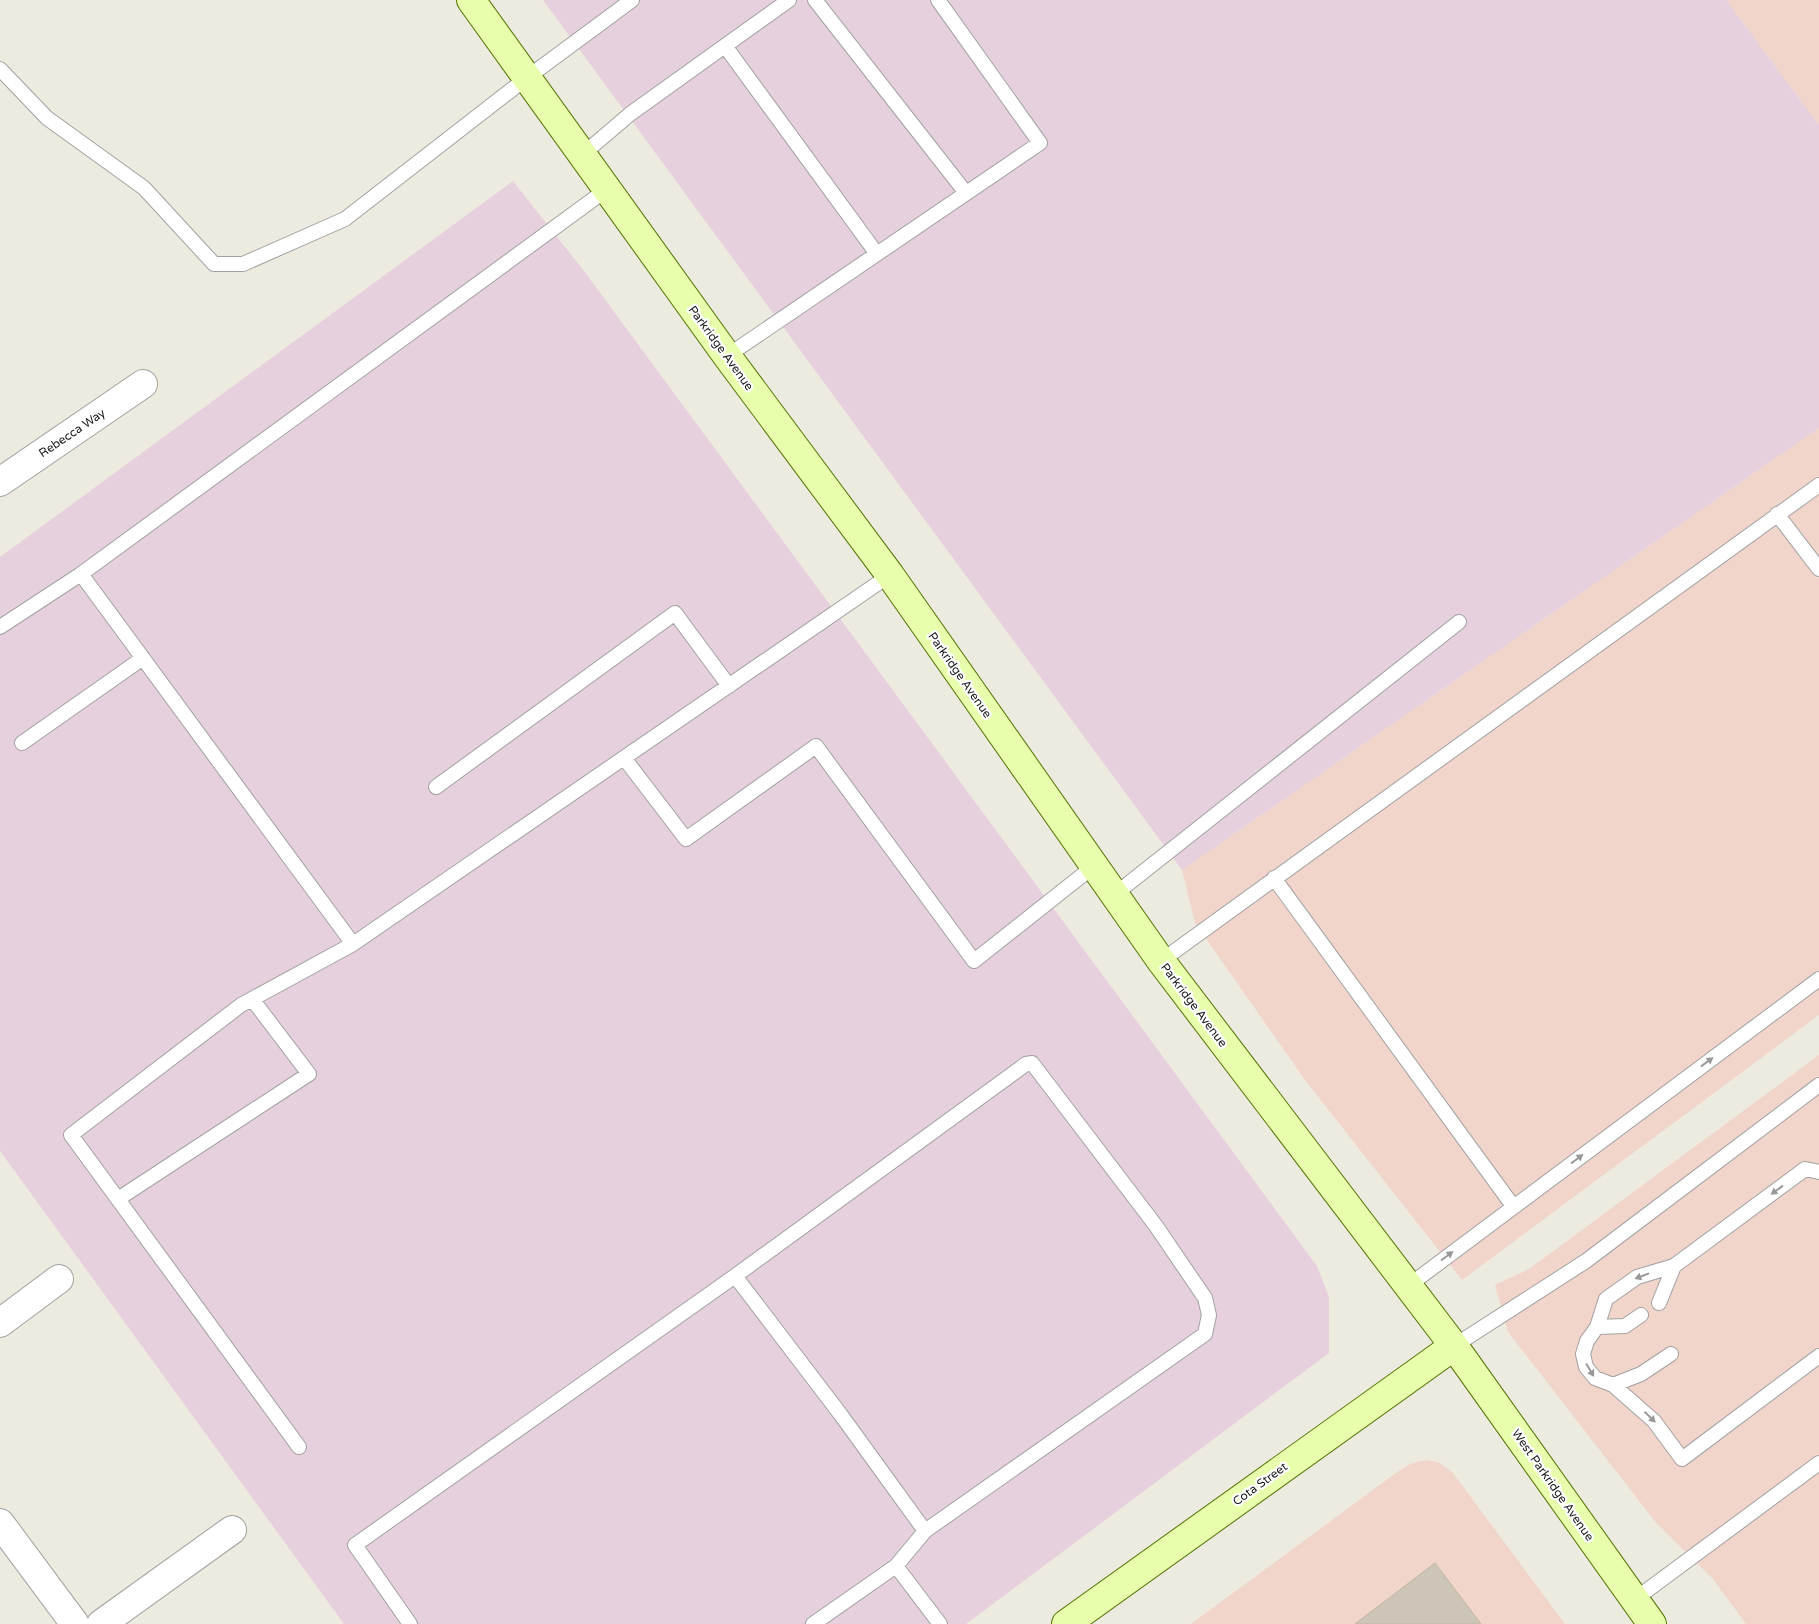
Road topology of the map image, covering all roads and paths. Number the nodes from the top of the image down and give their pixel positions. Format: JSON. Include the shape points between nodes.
{"nodes":[{"id":1,"x":471,"y":0,"type":"edge"},
{"id":2,"x":632,"y":0,"type":"edge"},
{"id":3,"x":790,"y":0,"type":"edge"},
{"id":4,"x":814,"y":0,"type":"edge"},
{"id":5,"x":938,"y":0,"type":"edge"},
{"id":6,"x":725,"y":46,"type":"junction"},
{"id":7,"x":0,"y":69,"type":"edge"},
{"id":8,"x":528,"y":77,"type":"junction"},
{"id":9,"x":582,"y":155,"type":"junction"},
{"id":10,"x":606,"y":190,"type":"junction"},
{"id":11,"x":966,"y":194,"type":"junction"},
{"id":12,"x":877,"y":254,"type":"junction"},
{"id":13,"x":727,"y":356,"type":"junction"},
{"id":14,"x":143,"y":384,"type":"dead end"},
{"id":15,"x":0,"y":482,"type":"edge"},
{"id":16,"x":1819,"y":485,"type":"edge"},
{"id":17,"x":1778,"y":514,"type":"junction"},
{"id":18,"x":1819,"y":569,"type":"edge"},
{"id":19,"x":81,"y":574,"type":"junction"},
{"id":20,"x":890,"y":575,"type":"junction"},
{"id":21,"x":1459,"y":622,"type":"dead end"},
{"id":22,"x":0,"y":626,"type":"edge"},
{"id":23,"x":143,"y":658,"type":"junction"},
{"id":24,"x":729,"y":686,"type":"junction"},
{"id":25,"x":22,"y":744,"type":"dead end"},
{"id":26,"x":624,"y":758,"type":"junction"},
{"id":27,"x":436,"y":787,"type":"dead end"},
{"id":28,"x":1094,"y":866,"type":"junction"},
{"id":29,"x":1274,"y":878,"type":"junction"},
{"id":30,"x":1114,"y":895,"type":"junction"},
{"id":31,"x":353,"y":944,"type":"junction"},
{"id":32,"x":1161,"y":961,"type":"junction"},
{"id":33,"x":1819,"y":979,"type":"edge"},
{"id":34,"x":252,"y":999,"type":"junction"},
{"id":35,"x":1819,"y":1085,"type":"edge"},
{"id":36,"x":1819,"y":1172,"type":"edge"},
{"id":37,"x":118,"y":1199,"type":"junction"},
{"id":38,"x":1513,"y":1206,"type":"junction"},
{"id":39,"x":1674,"y":1266,"type":"junction"},
{"id":40,"x":735,"y":1276,"type":"junction"},
{"id":41,"x":59,"y":1279,"type":"dead end"},
{"id":42,"x":1408,"y":1286,"type":"junction"},
{"id":43,"x":1659,"y":1303,"type":"dead end"},
{"id":44,"x":1641,"y":1315,"type":"dead end"},
{"id":45,"x":0,"y":1323,"type":"edge"},
{"id":46,"x":1597,"y":1327,"type":"junction"},
{"id":47,"x":1454,"y":1346,"type":"junction"},
{"id":48,"x":1671,"y":1354,"type":"dead end"},
{"id":49,"x":1819,"y":1356,"type":"edge"},
{"id":50,"x":1613,"y":1385,"type":"junction"},
{"id":51,"x":300,"y":1447,"type":"dead end"},
{"id":52,"x":1819,"y":1463,"type":"edge"},
{"id":53,"x":0,"y":1523,"type":"edge"},
{"id":54,"x":232,"y":1530,"type":"dead end"},
{"id":55,"x":925,"y":1531,"type":"junction"},
{"id":56,"x":896,"y":1566,"type":"junction"},
{"id":57,"x":1634,"y":1600,"type":"junction"},
{"id":58,"x":75,"y":1624,"type":"edge"},
{"id":59,"x":101,"y":1624,"type":"edge"},
{"id":60,"x":410,"y":1624,"type":"edge"},
{"id":61,"x":814,"y":1624,"type":"edge"},
{"id":62,"x":940,"y":1624,"type":"edge"},
{"id":63,"x":1066,"y":1624,"type":"edge"},
{"id":64,"x":1652,"y":1624,"type":"edge"}],
"edges":[{"from":1,"to":8,"type":"street","name":"Parkridge Avenue"},
{"from":2,"to":8,"type":"lane"},
{"from":3,"to":6,"type":"lane"},
{"from":4,"to":11,"type":"lane"},
{"from":5,"to":11,"type":"lane","via":[[1040,142]]},
{"from":6,"to":9,"type":"lane","via":[[630,114]]},
{"from":6,"to":12,"type":"lane"},
{"from":7,"to":8,"type":"lane","via":[[47,118],[144,188],[214,264],[243,264],[345,219]]},
{"from":8,"to":9,"type":"street","name":"Parkridge Avenue"},
{"from":9,"to":10,"type":"street","name":"Parkridge Avenue"},
{"from":10,"to":13,"type":"street","name":"Parkridge Avenue"},
{"from":10,"to":19,"type":"lane"},
{"from":11,"to":12,"type":"lane"},
{"from":12,"to":13,"type":"lane"},
{"from":13,"to":20,"type":"street","name":"Parkridge Avenue"},
{"from":14,"to":15,"type":"street","name":"Rebecca Way"},
{"from":16,"to":17,"type":"lane"},
{"from":17,"to":18,"type":"lane"},
{"from":17,"to":29,"type":"lane"},
{"from":19,"to":22,"type":"lane"},
{"from":19,"to":23,"type":"lane"},
{"from":20,"to":24,"type":"lane"},
{"from":20,"to":28,"type":"street","name":"Parkridge Avenue"},
{"from":21,"to":30,"type":"lane"},
{"from":23,"to":25,"type":"lane"},
{"from":23,"to":31,"type":"lane"},
{"from":24,"to":26,"type":"lane"},
{"from":24,"to":27,"type":"lane","via":[[675,613]]},
{"from":26,"to":28,"type":"lane","via":[[686,839],[816,746],[974,961]]},
{"from":26,"to":31,"type":"lane"},
{"from":28,"to":30,"type":"street","name":"Parkridge Avenue"},
{"from":29,"to":32,"type":"lane"},
{"from":29,"to":38,"type":"lane"},
{"from":30,"to":32,"type":"street","name":"Parkridge Avenue"},
{"from":31,"to":34,"type":"lane"},
{"from":32,"to":42,"type":"street","name":"Parkridge Avenue"},
{"from":38,"to":33,"type":"lane","one_way":true},
{"from":34,"to":37,"type":"lane","via":[[71,1135]]},
{"from":34,"to":37,"type":"lane","via":[[309,1074]]},
{"from":35,"to":47,"type":"lane","via":[[1586,1261]]},
{"from":36,"to":39,"type":"lane","one_way":true,"via":[[1805,1169]]},
{"from":37,"to":51,"type":"lane"},
{"from":42,"to":38,"type":"lane","one_way":true},
{"from":39,"to":43,"type":"lane"},
{"from":39,"to":46,"type":"lane","one_way":true,"via":[[1637,1277],[1606,1299]]},
{"from":40,"to":55,"type":"lane"},
{"from":40,"to":55,"type":"lane","via":[[1026,1064],[1035,1066],[1127,1186],[1205,1298],[1209,1315],[1205,1334]]},
{"from":40,"to":60,"type":"lane","via":[[355,1545]]},
{"from":41,"to":45,"type":"street"},
{"from":42,"to":47,"type":"street","name":"Parkridge Avenue"},
{"from":44,"to":46,"type":"lane","via":[[1625,1326]]},
{"from":46,"to":50,"type":"lane","one_way":true,"via":[[1583,1354],[1586,1367],[1595,1378]]},
{"from":47,"to":57,"type":"street","name":"West Parkridge Avenue"},
{"from":47,"to":63,"type":"street","name":"Cota Street"},
{"from":48,"to":50,"type":"lane","via":[[1641,1374]]},
{"from":50,"to":49,"type":"lane","one_way":true,"via":[[1654,1420],[1682,1459]]},
{"from":52,"to":57,"type":"lane"},
{"from":53,"to":58,"type":"street"},
{"from":54,"to":59,"type":"street"},
{"from":55,"to":56,"type":"lane"},
{"from":56,"to":61,"type":"lane"},
{"from":56,"to":62,"type":"lane"},
{"from":57,"to":64,"type":"street","name":"West Parkridge Avenue"}]}
